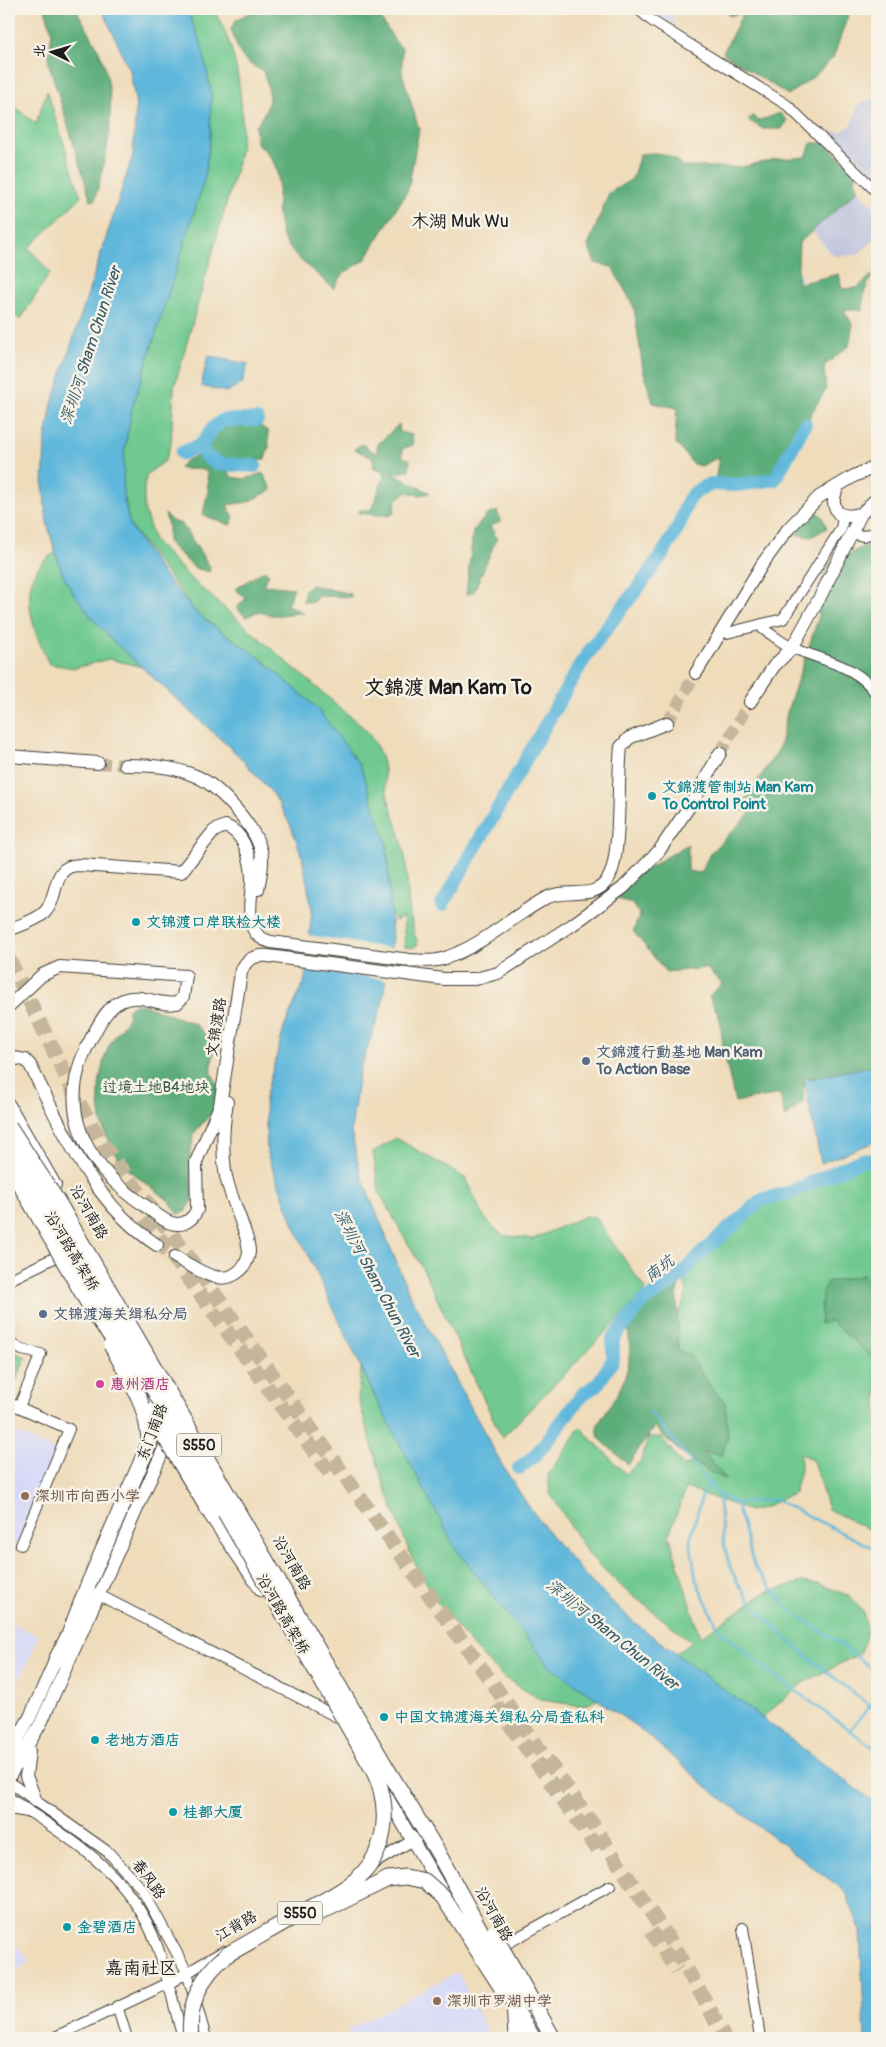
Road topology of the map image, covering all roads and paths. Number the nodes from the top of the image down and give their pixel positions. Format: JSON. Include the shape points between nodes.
{"nodes":[{"id":1,"x":638,"y":9,"type":"edge"},
{"id":2,"x":877,"y":192,"type":"edge"},
{"id":3,"x":877,"y":466,"type":"edge"},
{"id":4,"x":837,"y":488,"type":"junction"},
{"id":5,"x":877,"y":498,"type":"edge"},
{"id":6,"x":861,"y":514,"type":"junction"},
{"id":7,"x":843,"y":515,"type":"junction"},
{"id":8,"x":854,"y":530,"type":"junction"},
{"id":9,"x":877,"y":532,"type":"edge"},
{"id":10,"x":762,"y":624,"type":"junction"},
{"id":11,"x":727,"y":632,"type":"dead end"},
{"id":12,"x":792,"y":648,"type":"junction"},
{"id":13,"x":696,"y":673,"type":"tunnel mouth"},
{"id":14,"x":877,"y":695,"type":"edge"},
{"id":15,"x":750,"y":702,"type":"tunnel mouth"},
{"id":16,"x":667,"y":723,"type":"tunnel mouth"},
{"id":17,"x":720,"y":753,"type":"tunnel mouth"},
{"id":18,"x":9,"y":756,"type":"edge"},
{"id":19,"x":98,"y":763,"type":"tunnel mouth"},
{"id":20,"x":125,"y":765,"type":"tunnel mouth"},
{"id":21,"x":9,"y":930,"type":"edge"},
{"id":22,"x":289,"y":944,"type":"junction"},
{"id":23,"x":288,"y":959,"type":"junction"},
{"id":24,"x":9,"y":1006,"type":"edge"},
{"id":25,"x":9,"y":1057,"type":"edge"},
{"id":26,"x":9,"y":1105,"type":"edge"},
{"id":27,"x":9,"y":1126,"type":"edge"},
{"id":28,"x":9,"y":1144,"type":"edge"},
{"id":29,"x":9,"y":1155,"type":"edge"},
{"id":30,"x":9,"y":1165,"type":"edge"},
{"id":31,"x":88,"y":1242,"type":"junction"},
{"id":32,"x":157,"y":1245,"type":"tunnel mouth"},
{"id":33,"x":65,"y":1253,"type":"junction"},
{"id":34,"x":175,"y":1257,"type":"tunnel mouth"},
{"id":35,"x":9,"y":1280,"type":"edge"},
{"id":36,"x":92,"y":1310,"type":"junction"},
{"id":37,"x":9,"y":1342,"type":"edge"},
{"id":38,"x":136,"y":1391,"type":"junction"},
{"id":39,"x":180,"y":1402,"type":"junction"},
{"id":40,"x":9,"y":1403,"type":"edge"},
{"id":41,"x":19,"y":1407,"type":"junction"},
{"id":42,"x":159,"y":1416,"type":"junction"},
{"id":43,"x":176,"y":1436,"type":"junction"},
{"id":44,"x":21,"y":1545,"type":"dead end"},
{"id":45,"x":94,"y":1590,"type":"junction"},
{"id":46,"x":269,"y":1599,"type":"junction"},
{"id":47,"x":56,"y":1660,"type":"junction"},
{"id":48,"x":339,"y":1718,"type":"junction"},
{"id":49,"x":20,"y":1740,"type":"edge"},
{"id":50,"x":9,"y":1754,"type":"edge"},
{"id":51,"x":9,"y":1778,"type":"edge"},
{"id":52,"x":9,"y":1782,"type":"edge"},
{"id":53,"x":9,"y":1798,"type":"edge"},
{"id":54,"x":32,"y":1806,"type":"junction"},
{"id":55,"x":9,"y":1808,"type":"edge"},
{"id":56,"x":428,"y":1831,"type":"junction"},
{"id":57,"x":413,"y":1841,"type":"junction"},
{"id":58,"x":438,"y":1851,"type":"junction"},
{"id":59,"x":610,"y":1886,"type":"dead end"},
{"id":60,"x":743,"y":1928,"type":"dead end"},
{"id":61,"x":246,"y":1944,"type":"junction"},
{"id":62,"x":496,"y":1950,"type":"junction"},
{"id":63,"x":187,"y":1972,"type":"junction"},
{"id":64,"x":167,"y":1983,"type":"junction"},
{"id":65,"x":117,"y":2006,"type":"junction"},
{"id":66,"x":53,"y":2038,"type":"edge"},
{"id":67,"x":127,"y":2038,"type":"edge"},
{"id":68,"x":183,"y":2038,"type":"edge"},
{"id":69,"x":192,"y":2038,"type":"edge"},
{"id":70,"x":206,"y":2038,"type":"edge"},
{"id":71,"x":516,"y":2038,"type":"edge"},
{"id":72,"x":526,"y":2038,"type":"edge"},
{"id":73,"x":533,"y":2038,"type":"edge"},
{"id":74,"x":544,"y":2038,"type":"edge"},
{"id":75,"x":553,"y":2038,"type":"edge"},
{"id":76,"x":760,"y":2038,"type":"edge"}],
"edges":[{"from":1,"to":2,"type":"street","via":[[652,21],[787,105]]},
{"from":3,"to":4,"type":"main road"},
{"from":4,"to":7,"type":"main road","via":[[834,508]]},
{"from":4,"to":13,"type":"main road","via":[[819,497],[788,529]]},
{"from":5,"to":6,"type":"main road"},
{"from":6,"to":7,"type":"main road"},
{"from":6,"to":8,"type":"main road"},
{"from":7,"to":10,"type":"street","via":[[840,529],[783,619]]},
{"from":8,"to":9,"type":"street","via":[[855,534],[863,536]]},
{"from":8,"to":12,"type":"main road"},
{"from":10,"to":11,"type":"street"},
{"from":10,"to":12,"type":"street","via":[[763,629]]},
{"from":12,"to":14,"type":"street","via":[[836,663],[869,682]]},
{"from":12,"to":15,"type":"main road","via":[[774,666]]},
{"from":16,"to":22,"type":"main road","via":[[629,738],[621,747],[616,855],[609,878],[602,888],[592,893],[559,893],[547,898],[447,958],[410,960]]},
{"from":17,"to":23,"type":"main road","via":[[659,851],[608,901],[512,965],[487,977],[463,980]]},
{"from":18,"to":19,"type":"main road"},
{"from":20,"to":22,"type":"main road","via":[[159,766],[194,775],[209,782],[223,796],[243,819],[261,852],[257,923],[268,936]]},
{"from":21,"to":22,"type":"main road","via":[[46,911],[57,879],[67,868],[80,865],[181,872],[214,831],[225,826],[237,834],[249,858],[252,880],[250,919],[254,931],[266,941]]},
{"from":23,"to":24,"type":"main road","name":"文锦渡路","via":[[255,956],[242,968],[220,1105],[196,1162],[197,1210],[191,1219],[181,1224],[167,1221],[120,1189],[104,1173],[82,1136],[74,1099],[77,1073],[84,1053],[96,1029],[114,1006],[135,997],[177,1003],[183,997],[186,976],[60,966],[42,975]]},
{"from":23,"to":34,"type":"main road","name":"文锦渡路","via":[[263,961],[255,965],[248,975],[226,1110],[225,1172],[248,1246],[247,1260],[236,1274],[217,1278]]},
{"from":25,"to":32,"type":"main road","via":[[25,1060],[30,1065],[82,1165],[105,1199],[125,1221]]},
{"from":26,"to":31,"type":"main road","name":"沿河南路"},
{"from":27,"to":58,"type":"highway","name":"沿河路高架桥","number":"S550","bridge":true,"via":[[58,1202]]},
{"from":28,"to":43,"type":"highway","name":"沿河路高架桥","number":"S550","bridge":true},
{"from":29,"to":33,"type":"main road"},
{"from":30,"to":36,"type":"highway","bridge":true},
{"from":31,"to":33,"type":"street"},
{"from":31,"to":39,"type":"main road","name":"沿河南路"},
{"from":33,"to":35,"type":"street"},
{"from":33,"to":42,"type":"main road"},
{"from":36,"to":38,"type":"highway","bridge":true},
{"from":36,"to":43,"type":"highway","bridge":true},
{"from":37,"to":41,"type":"street","via":[[22,1350],[41,1354]]},
{"from":38,"to":45,"type":"highway","bridge":true,"via":[[147,1422],[149,1444]]},
{"from":38,"to":46,"type":"highway","bridge":true,"via":[[211,1514]]},
{"from":39,"to":42,"type":"main road","name":"东门南路"},
{"from":39,"to":43,"type":"main road","name":"东门南路"},
{"from":39,"to":56,"type":"main road","name":"沿河南路"},
{"from":40,"to":41,"type":"street"},
{"from":41,"to":44,"type":"street","via":[[69,1429]]},
{"from":42,"to":43,"type":"main road"},
{"from":42,"to":47,"type":"main road","name":"东门南路","via":[[77,1594]]},
{"from":43,"to":45,"type":"main road","name":"东门南路"},
{"from":43,"to":46,"type":"main road"},
{"from":43,"to":61,"type":"highway","name":"沿河路高架桥","number":"S550","bridge":true,"via":[[372,1768],[384,1800],[382,1833],[376,1853],[365,1871],[343,1890]]},
{"from":45,"to":47,"type":"highway"},
{"from":45,"to":48,"type":"street"},
{"from":45,"to":49,"type":"main road","name":"东门南路"},
{"from":46,"to":48,"type":"main road"},
{"from":47,"to":49,"type":"main road","name":"东门南路"},
{"from":48,"to":57,"type":"main road"},
{"from":49,"to":50,"type":"main road","name":"东门南路"},
{"from":49,"to":51,"type":"main road","name":"东门南路"},
{"from":49,"to":54,"type":"main road"},
{"from":52,"to":54,"type":"street","name":"春风路"},
{"from":53,"to":54,"type":"street","name":"春风路"},
{"from":54,"to":55,"type":"main road"},
{"from":54,"to":63,"type":"street","name":"春风路","via":[[88,1837],[125,1869],[142,1889]]},
{"from":54,"to":64,"type":"street","name":"春风路","via":[[100,1863],[132,1896],[156,1943]]},
{"from":56,"to":57,"type":"street","name":"江背路"},
{"from":56,"to":62,"type":"main road","name":"沿河南路"},
{"from":57,"to":63,"type":"street","name":"江背路"},
{"from":57,"to":72,"type":"main road"},
{"from":58,"to":71,"type":"highway","name":"沿河路高架桥","number":"S550","bridge":true,"via":[[507,1979],[514,2002]]},
{"from":58,"to":75,"type":"highway","bridge":true,"via":[[505,1952]]},
{"from":59,"to":62,"type":"street"},
{"from":60,"to":76,"type":"street"},
{"from":61,"to":69,"type":"highway","name":"沿河路高架桥","number":"S550","bridge":true,"via":[[217,1963],[203,1980],[192,2010]]},
{"from":61,"to":73,"type":"highway","bridge":true,"via":[[305,1920],[388,1879],[416,1878],[431,1885],[443,1897]]},
{"from":62,"to":74,"type":"main road","name":"沿河南路"},
{"from":63,"to":64,"type":"street","name":"江背路"},
{"from":63,"to":70,"type":"street","name":"春风路"},
{"from":64,"to":65,"type":"street","name":"江背路"},
{"from":64,"to":68,"type":"street","name":"春风路"},
{"from":65,"to":66,"type":"street","name":"江背路"},
{"from":65,"to":67,"type":"street"}]}
